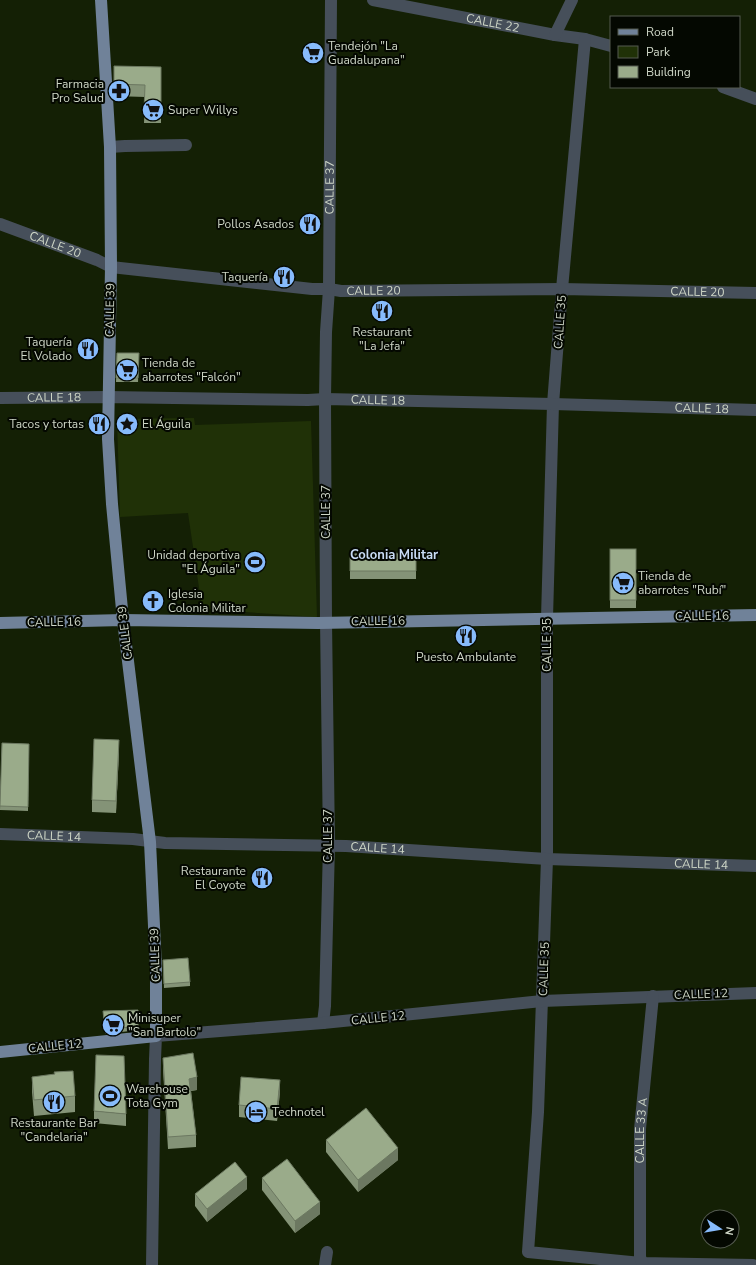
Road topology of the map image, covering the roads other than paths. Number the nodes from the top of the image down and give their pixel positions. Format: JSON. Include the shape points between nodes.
{"nodes":[{"id":1,"x":101,"y":0,"type":"edge"},
{"id":2,"x":331,"y":0,"type":"edge"},
{"id":3,"x":374,"y":0,"type":"edge"},
{"id":4,"x":572,"y":0,"type":"edge"},
{"id":5,"x":555,"y":35,"type":"junction"},
{"id":6,"x":585,"y":39,"type":"junction"},
{"id":7,"x":610,"y":46,"type":"edge"},
{"id":8,"x":726,"y":88,"type":"edge"},
{"id":9,"x":756,"y":99,"type":"edge"},
{"id":10,"x":186,"y":145,"type":"dead end"},
{"id":11,"x":110,"y":147,"type":"junction"},
{"id":12,"x":0,"y":224,"type":"edge"},
{"id":13,"x":111,"y":266,"type":"junction"},
{"id":14,"x":329,"y":289,"type":"junction"},
{"id":15,"x":562,"y":289,"type":"junction"},
{"id":16,"x":756,"y":292,"type":"edge"},
{"id":17,"x":108,"y":397,"type":"junction"},
{"id":18,"x":0,"y":398,"type":"edge"},
{"id":19,"x":325,"y":399,"type":"junction"},
{"id":20,"x":554,"y":404,"type":"junction"},
{"id":21,"x":756,"y":410,"type":"edge"},
{"id":22,"x":756,"y":615,"type":"edge"},
{"id":23,"x":547,"y":618,"type":"junction"},
{"id":24,"x":123,"y":620,"type":"junction"},
{"id":25,"x":326,"y":622,"type":"junction"},
{"id":26,"x":0,"y":623,"type":"edge"},
{"id":27,"x":0,"y":834,"type":"edge"},
{"id":28,"x":150,"y":842,"type":"junction"},
{"id":29,"x":329,"y":845,"type":"junction"},
{"id":30,"x":547,"y":859,"type":"junction"},
{"id":31,"x":756,"y":866,"type":"edge"},
{"id":32,"x":756,"y":993,"type":"edge"},
{"id":33,"x":653,"y":996,"type":"junction"},
{"id":34,"x":542,"y":1001,"type":"junction"},
{"id":35,"x":323,"y":1023,"type":"junction"},
{"id":36,"x":156,"y":1036,"type":"junction"},
{"id":37,"x":0,"y":1052,"type":"edge"},
{"id":38,"x":327,"y":1252,"type":"dead end"},
{"id":39,"x":756,"y":1261,"type":"edge"},
{"id":40,"x":642,"y":1264,"type":"edge"},
{"id":41,"x":152,"y":1265,"type":"edge"},
{"id":42,"x":325,"y":1265,"type":"edge"},
{"id":43,"x":754,"y":1265,"type":"edge"}],
"edges":[{"from":1,"to":11,"type":"main road","name":"CALLE 39"},
{"from":2,"to":14,"type":"street","name":"CALLE 37"},
{"from":3,"to":5,"type":"street","name":"CALLE 22"},
{"from":4,"to":5,"type":"street"},
{"from":5,"to":6,"type":"street","name":"CALLE 22"},
{"from":6,"to":7,"type":"street","name":"CALLE 22"},
{"from":6,"to":15,"type":"street","name":"CALLE 35"},
{"from":8,"to":9,"type":"street"},
{"from":10,"to":11,"type":"street"},
{"from":11,"to":13,"type":"main road","name":"CALLE 39"},
{"from":12,"to":13,"type":"street","name":"CALLE 20"},
{"from":13,"to":14,"type":"street","name":"CALLE 20"},
{"from":13,"to":17,"type":"main road","name":"CALLE 39"},
{"from":14,"to":15,"type":"street","name":"CALLE 20"},
{"from":14,"to":19,"type":"street","name":"CALLE 37"},
{"from":15,"to":16,"type":"street","name":"CALLE 20"},
{"from":15,"to":20,"type":"street","name":"CALLE 35"},
{"from":17,"to":18,"type":"street","name":"CALLE 18"},
{"from":17,"to":19,"type":"street","name":"CALLE 18"},
{"from":17,"to":24,"type":"main road","name":"CALLE 39","via":[[112,504]]},
{"from":19,"to":20,"type":"street","name":"CALLE 18"},
{"from":19,"to":25,"type":"street","name":"CALLE 37"},
{"from":20,"to":21,"type":"street","name":"CALLE 18"},
{"from":20,"to":23,"type":"street","name":"CALLE 35"},
{"from":22,"to":23,"type":"main road","name":"CALLE 16"},
{"from":23,"to":25,"type":"main road","name":"CALLE 16"},
{"from":23,"to":30,"type":"street","name":"CALLE 35"},
{"from":24,"to":25,"type":"main road","name":"CALLE 16"},
{"from":24,"to":26,"type":"main road","name":"CALLE 16"},
{"from":24,"to":28,"type":"main road","name":"CALLE 39"},
{"from":25,"to":29,"type":"street","name":"CALLE 37"},
{"from":27,"to":28,"type":"street","name":"CALLE 14","via":[[133,839]]},
{"from":28,"to":29,"type":"street","name":"CALLE 14"},
{"from":28,"to":36,"type":"main road","name":"CALLE 39","via":[[156,968]]},
{"from":29,"to":30,"type":"street","name":"CALLE 14"},
{"from":29,"to":35,"type":"street","name":"CALLE 37"},
{"from":30,"to":31,"type":"street","name":"CALLE 14"},
{"from":30,"to":34,"type":"street","name":"CALLE 35"},
{"from":32,"to":33,"type":"street","name":"CALLE 12"},
{"from":33,"to":34,"type":"street","name":"CALLE 12"},
{"from":33,"to":40,"type":"street","name":"CALLE 33 A","via":[[640,1129]]},
{"from":34,"to":35,"type":"street","name":"CALLE 12"},
{"from":34,"to":40,"type":"street","name":"CALLE 35","via":[[538,1112],[528,1252]]},
{"from":35,"to":36,"type":"street","name":"CALLE 12"},
{"from":36,"to":37,"type":"main road","name":"CALLE 12"},
{"from":36,"to":41,"type":"street","name":"CALLE 39"},
{"from":38,"to":42,"type":"street"},
{"from":39,"to":43,"type":"street"},
{"from":40,"to":43,"type":"street"}]}
